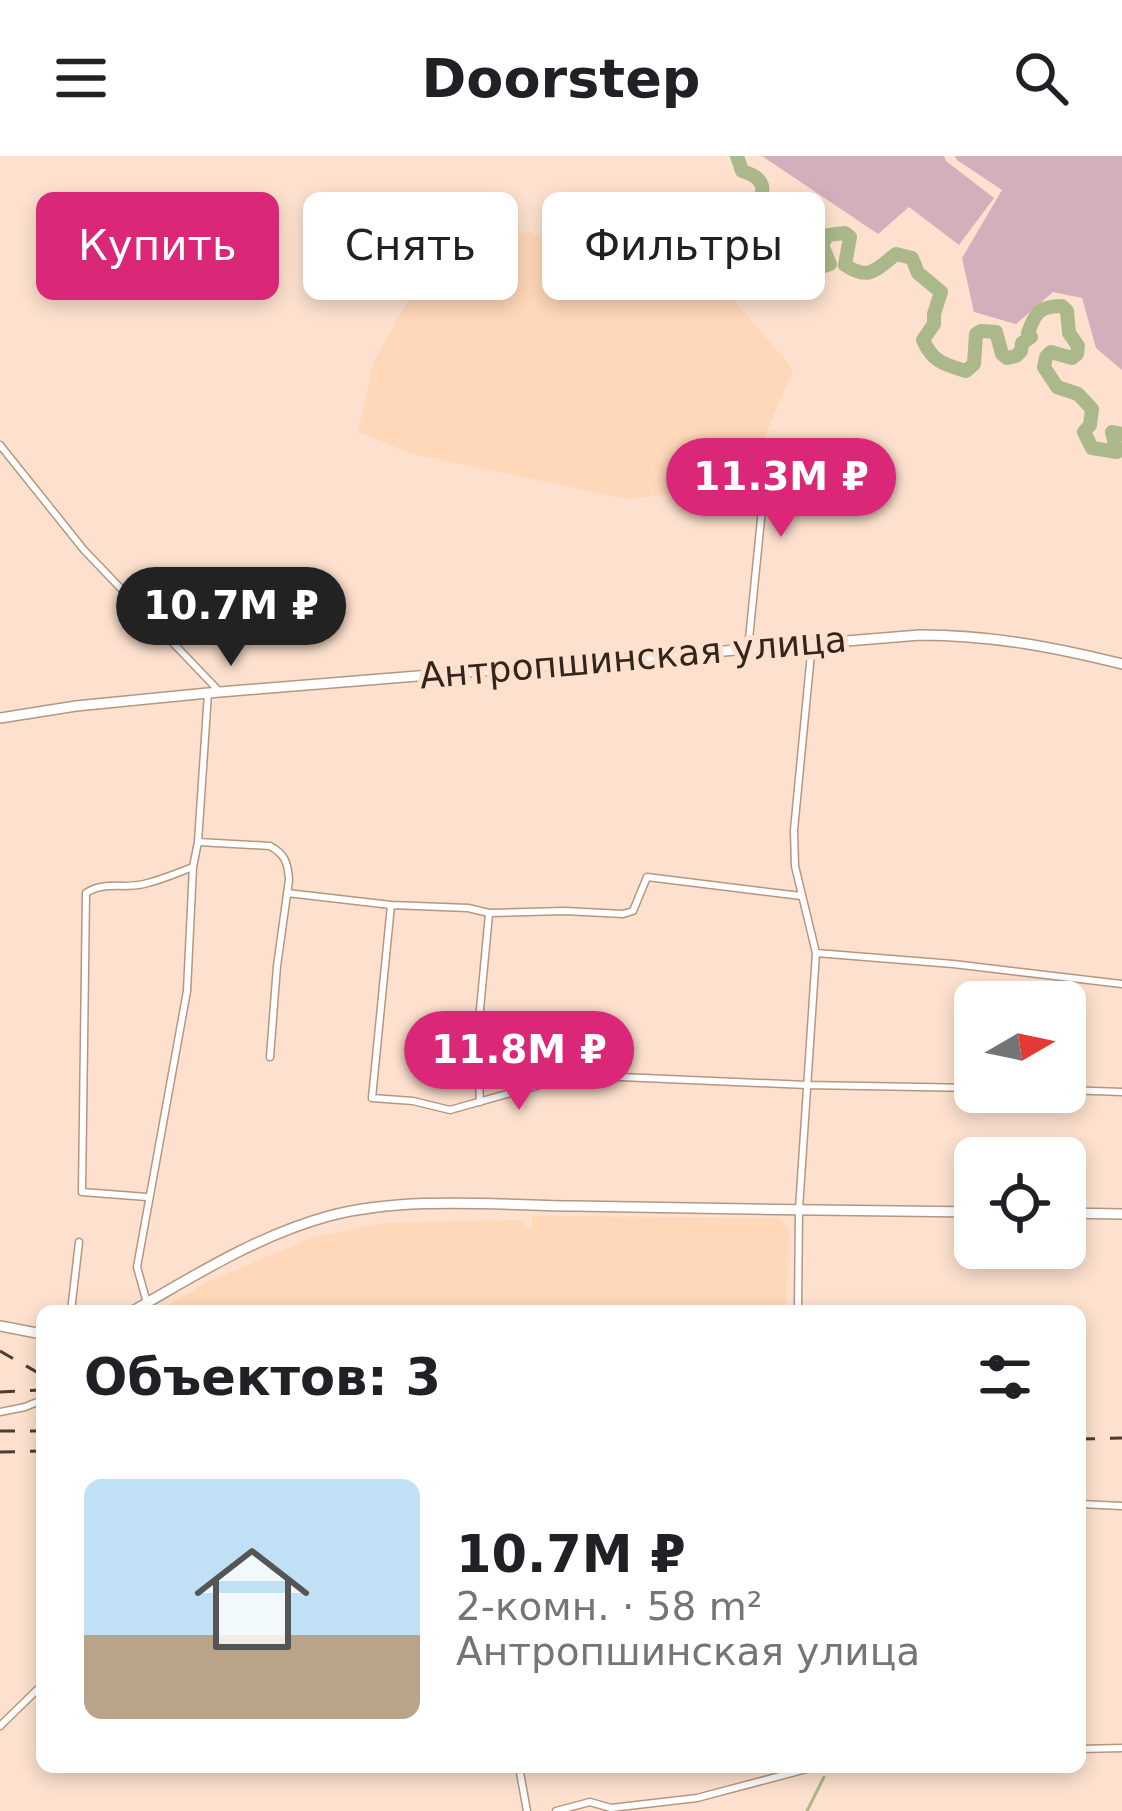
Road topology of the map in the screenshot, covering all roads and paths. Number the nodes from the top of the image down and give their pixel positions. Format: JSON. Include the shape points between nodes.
{"nodes":[{"id":1,"x":757,"y":444,"type":"dead end"},
{"id":2,"x":0,"y":445,"type":"edge"},
{"id":3,"x":812,"y":643,"type":"junction"},
{"id":4,"x":748,"y":649,"type":"junction"},
{"id":5,"x":1122,"y":664,"type":"edge"},
{"id":6,"x":221,"y":692,"type":"junction"},
{"id":7,"x":208,"y":693,"type":"junction"},
{"id":8,"x":0,"y":718,"type":"edge"},
{"id":9,"x":198,"y":842,"type":"junction"},
{"id":10,"x":193,"y":867,"type":"junction"},
{"id":11,"x":287,"y":893,"type":"junction"},
{"id":12,"x":801,"y":896,"type":"junction"},
{"id":13,"x":391,"y":905,"type":"junction"},
{"id":14,"x":489,"y":913,"type":"junction"},
{"id":15,"x":816,"y":953,"type":"junction"},
{"id":16,"x":1122,"y":984,"type":"edge"},
{"id":17,"x":270,"y":1058,"type":"dead end"},
{"id":18,"x":807,"y":1085,"type":"junction"},
{"id":19,"x":954,"y":1088,"type":"edge"},
{"id":20,"x":1086,"y":1091,"type":"edge"},
{"id":21,"x":1122,"y":1092,"type":"edge"},
{"id":22,"x":480,"y":1102,"type":"junction"},
{"id":23,"x":148,"y":1197,"type":"junction"},
{"id":24,"x":799,"y":1209,"type":"junction"},
{"id":25,"x":954,"y":1212,"type":"edge"},
{"id":26,"x":1086,"y":1213,"type":"edge"},
{"id":27,"x":1122,"y":1214,"type":"edge"},
{"id":28,"x":79,"y":1242,"type":"dead end"},
{"id":29,"x":147,"y":1303,"type":"junction"},
{"id":30,"x":71,"y":1305,"type":"edge"},
{"id":31,"x":144,"y":1305,"type":"edge"},
{"id":32,"x":797,"y":1305,"type":"edge"},
{"id":33,"x":0,"y":1326,"type":"edge"},
{"id":34,"x":36,"y":1333,"type":"edge"},
{"id":35,"x":36,"y":1402,"type":"edge"},
{"id":36,"x":0,"y":1412,"type":"edge"},
{"id":37,"x":1086,"y":1504,"type":"edge"},
{"id":38,"x":1122,"y":1506,"type":"edge"},
{"id":39,"x":36,"y":1691,"type":"edge"},
{"id":40,"x":0,"y":1726,"type":"edge"},
{"id":41,"x":1122,"y":1748,"type":"edge"},
{"id":42,"x":1086,"y":1749,"type":"edge"},
{"id":43,"x":520,"y":1773,"type":"edge"},
{"id":44,"x":791,"y":1773,"type":"edge"},
{"id":45,"x":526,"y":1811,"type":"edge"},
{"id":46,"x":556,"y":1811,"type":"edge"}],
"edges":[{"from":1,"to":4,"type":"street","via":[[767,459]]},
{"from":2,"to":6,"type":"street","via":[[84,550]]},
{"from":3,"to":4,"type":"street","name":"Антропшинская улица"},
{"from":3,"to":5,"type":"street","name":"Антропшинская улица","via":[[960,635]]},
{"from":3,"to":12,"type":"street","via":[[794,830]]},
{"from":4,"to":6,"type":"street","name":"Антропшинская улица"},
{"from":6,"to":7,"type":"street","name":"Антропшинская улица"},
{"from":7,"to":8,"type":"street","name":"Антропшинская улица"},
{"from":7,"to":9,"type":"street"},
{"from":9,"to":10,"type":"street"},
{"from":9,"to":11,"type":"street","via":[[279,850]]},
{"from":10,"to":23,"type":"street","via":[[187,991]]},
{"from":10,"to":23,"type":"street","via":[[86,893],[82,1192]]},
{"from":11,"to":13,"type":"street"},
{"from":11,"to":17,"type":"street"},
{"from":12,"to":14,"type":"street","via":[[647,877],[633,911],[623,914]]},
{"from":12,"to":15,"type":"street"},
{"from":13,"to":14,"type":"street"},
{"from":13,"to":22,"type":"street","via":[[372,1098],[450,1110]]},
{"from":14,"to":22,"type":"street"},
{"from":15,"to":16,"type":"street"},
{"from":15,"to":18,"type":"street"},
{"from":18,"to":19,"type":"street"},
{"from":18,"to":22,"type":"street","via":[[575,1075]]},
{"from":18,"to":24,"type":"street"},
{"from":20,"to":21,"type":"street"},
{"from":23,"to":29,"type":"street","via":[[137,1267]]},
{"from":24,"to":25,"type":"street"},
{"from":24,"to":29,"type":"street","via":[[365,1208],[239,1252]]},
{"from":24,"to":32,"type":"street"},
{"from":26,"to":27,"type":"street"},
{"from":28,"to":30,"type":"street"},
{"from":29,"to":31,"type":"street"},
{"from":33,"to":34,"type":"street"},
{"from":35,"to":36,"type":"street"},
{"from":37,"to":38,"type":"street"},
{"from":39,"to":40,"type":"street"},
{"from":41,"to":42,"type":"street"},
{"from":43,"to":45,"type":"street"},
{"from":44,"to":46,"type":"street","via":[[697,1798]]}]}
